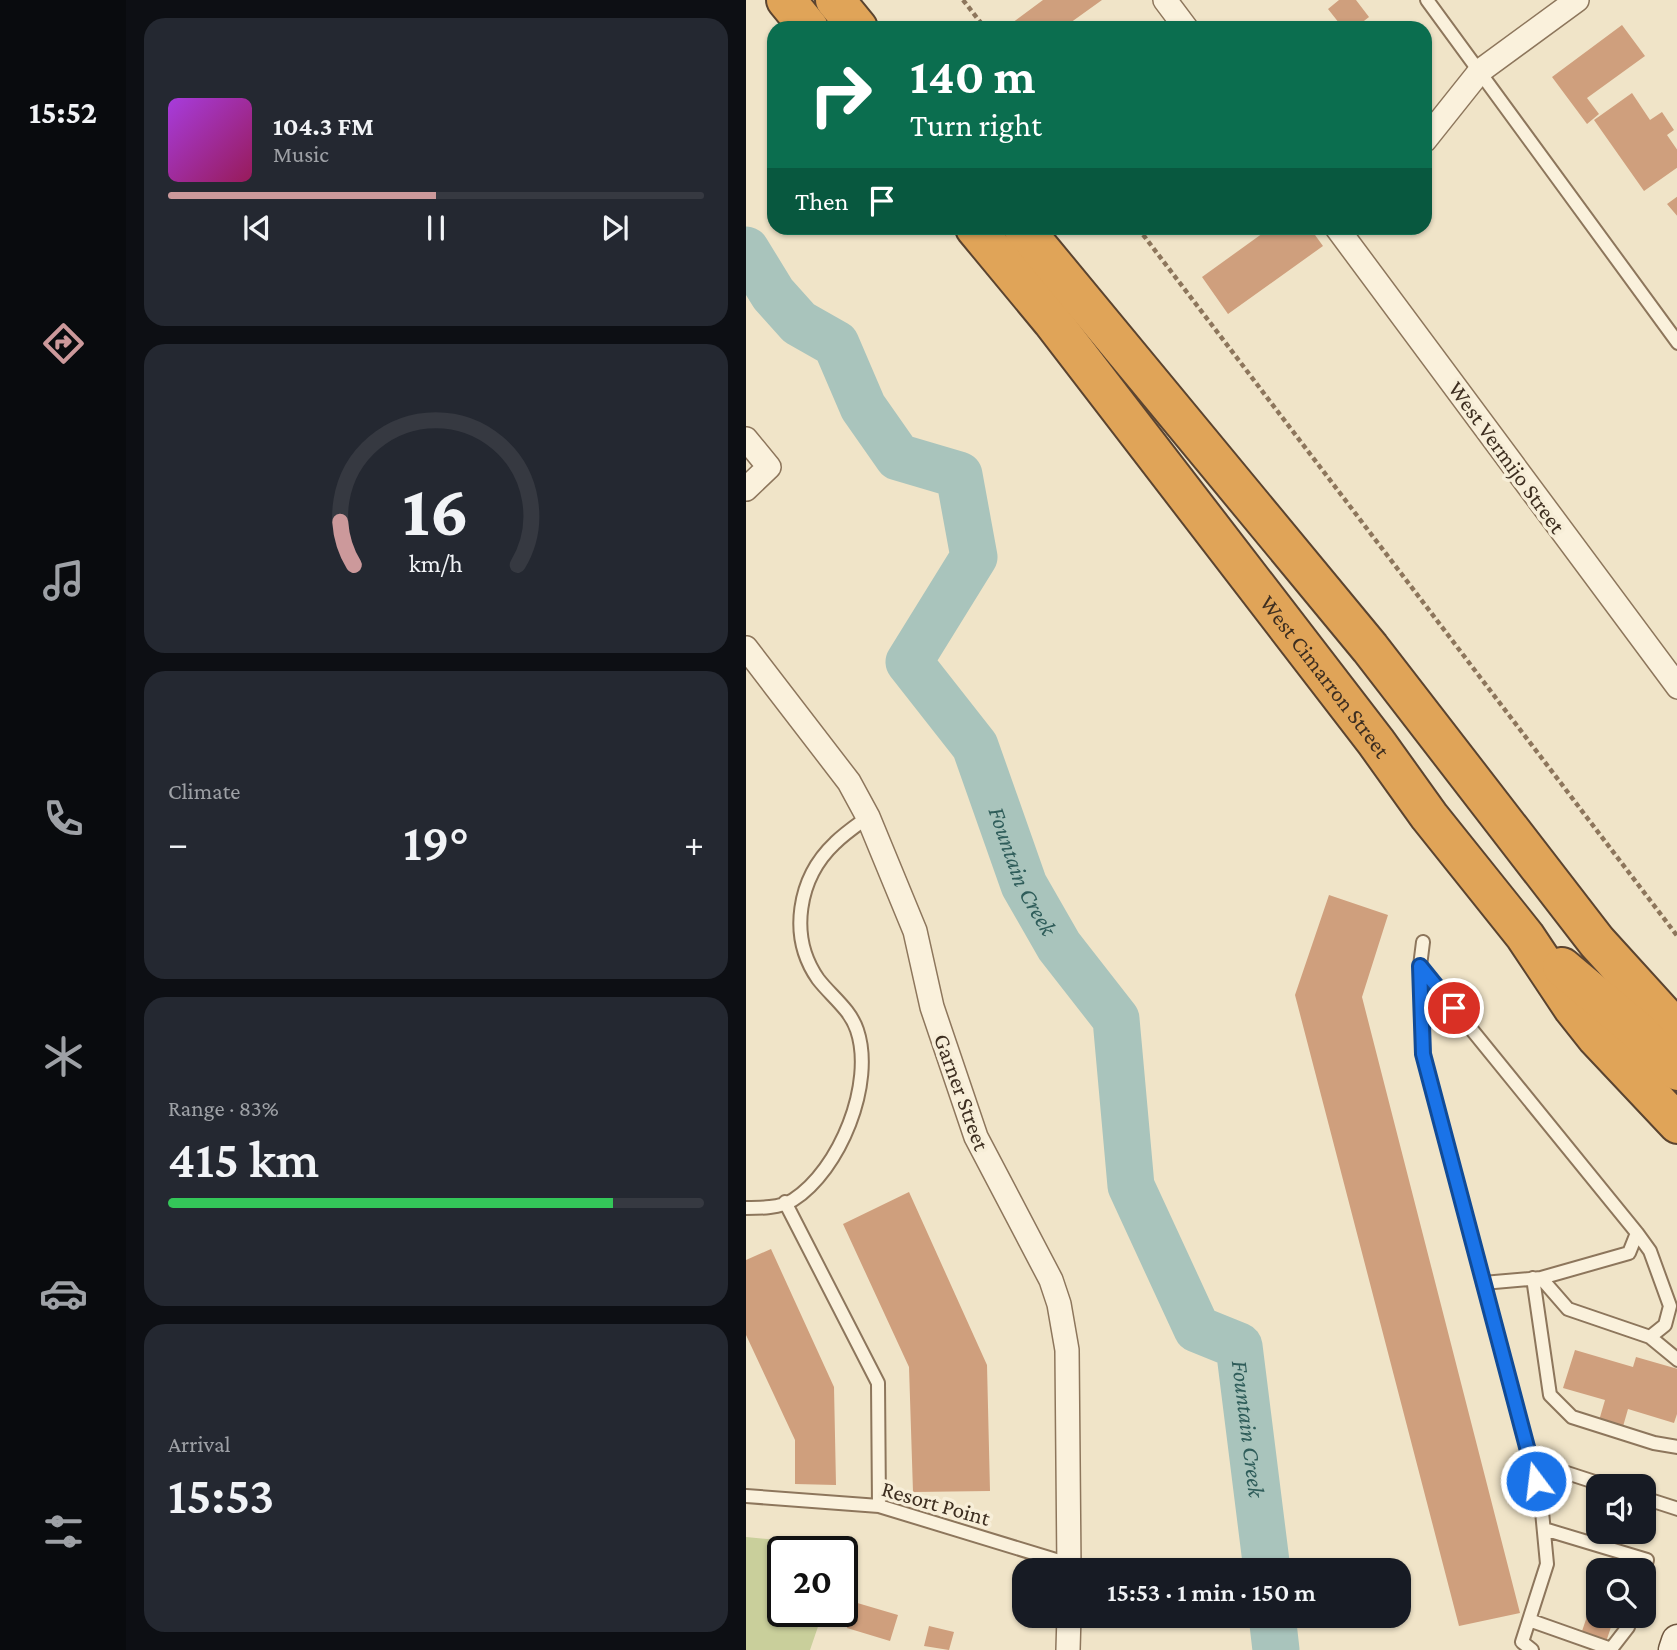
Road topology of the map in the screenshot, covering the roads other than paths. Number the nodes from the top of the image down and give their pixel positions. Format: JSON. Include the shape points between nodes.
{"nodes":[{"id":1,"x":786,"y":0,"type":"edge"},
{"id":2,"x":835,"y":0,"type":"edge"},
{"id":3,"x":1165,"y":0,"type":"edge"},
{"id":4,"x":1427,"y":0,"type":"edge"},
{"id":5,"x":1577,"y":0,"type":"edge"},
{"id":6,"x":804,"y":21,"type":"edge"},
{"id":7,"x":852,"y":21,"type":"edge"},
{"id":8,"x":1181,"y":21,"type":"edge"},
{"id":9,"x":1480,"y":71,"type":"junction"},
{"id":10,"x":1432,"y":131,"type":"edge"},
{"id":11,"x":981,"y":235,"type":"edge"},
{"id":12,"x":1029,"y":235,"type":"edge"},
{"id":13,"x":1348,"y":235,"type":"edge"},
{"id":14,"x":1678,"y":343,"type":"edge"},
{"id":15,"x":746,"y":439,"type":"edge"},
{"id":16,"x":746,"y":489,"type":"edge"},
{"id":17,"x":746,"y":648,"type":"edge"},
{"id":18,"x":1678,"y":687,"type":"edge"},
{"id":19,"x":868,"y":817,"type":"junction"},
{"id":20,"x":1525,"y":936,"type":"junction"},
{"id":21,"x":1423,"y":942,"type":"dead end"},
{"id":22,"x":1597,"y":942,"type":"junction"},
{"id":23,"x":1420,"y":966,"type":"junction"},
{"id":24,"x":1678,"y":1003,"type":"edge"},
{"id":25,"x":1678,"y":1031,"type":"edge"},
{"id":26,"x":1613,"y":1058,"type":"junction"},
{"id":27,"x":1678,"y":1071,"type":"edge"},
{"id":28,"x":1678,"y":1124,"type":"edge"},
{"id":29,"x":1678,"y":1151,"type":"edge"},
{"id":30,"x":785,"y":1202,"type":"junction"},
{"id":31,"x":746,"y":1208,"type":"edge"},
{"id":32,"x":1637,"y":1233,"type":"junction"},
{"id":33,"x":1537,"y":1278,"type":"junction"},
{"id":34,"x":1483,"y":1283,"type":"junction"},
{"id":35,"x":1650,"y":1337,"type":"junction"},
{"id":36,"x":1678,"y":1360,"type":"edge"},
{"id":37,"x":1678,"y":1447,"type":"edge"},
{"id":38,"x":1530,"y":1461,"type":"junction"},
{"id":39,"x":1586,"y":1479,"type":"edge"},
{"id":40,"x":746,"y":1496,"type":"edge"},
{"id":41,"x":1656,"y":1502,"type":"edge"},
{"id":42,"x":879,"y":1506,"type":"junction"},
{"id":43,"x":1678,"y":1509,"type":"edge"},
{"id":44,"x":1543,"y":1529,"type":"junction"},
{"id":45,"x":1041,"y":1558,"type":"edge"},
{"id":46,"x":1069,"y":1558,"type":"edge"},
{"id":47,"x":1640,"y":1558,"type":"edge"},
{"id":48,"x":1529,"y":1620,"type":"junction"},
{"id":49,"x":1069,"y":1628,"type":"edge"},
{"id":50,"x":1627,"y":1628,"type":"edge"},
{"id":51,"x":1678,"y":1641,"type":"edge"},
{"id":52,"x":1068,"y":1650,"type":"edge"},
{"id":53,"x":1532,"y":1650,"type":"edge"},
{"id":54,"x":1675,"y":1650,"type":"edge"}],
"edges":[{"from":1,"to":6,"type":"highway"},
{"from":2,"to":7,"type":"highway"},
{"from":3,"to":8,"type":"street"},
{"from":4,"to":9,"type":"lane"},
{"from":5,"to":9,"type":"street"},
{"from":9,"to":10,"type":"street"},
{"from":9,"to":14,"type":"lane"},
{"from":11,"to":20,"type":"highway","name":"West Cimarron Street"},
{"from":12,"to":22,"type":"highway","via":[[1370,648]]},
{"from":13,"to":18,"type":"street","name":"West Vermijo Street"},
{"from":15,"to":16,"type":"street","via":[[769,467]]},
{"from":17,"to":19,"type":"street","name":"Garner Street","via":[[849,782]]},
{"from":19,"to":30,"type":"lane","via":[[835,843],[810,875],[800,916],[806,956],[857,1030],[862,1076],[844,1137],[828,1167],[792,1201]]},
{"from":19,"to":46,"type":"street","name":"Garner Street","via":[[915,931],[932,1007],[976,1137],[1051,1280],[1059,1304],[1067,1350]]},
{"from":20,"to":26,"type":"highway","name":"West Cimarron Street"},
{"from":20,"to":27,"type":"highway","via":[[1637,1030]]},
{"from":21,"to":23,"type":"lane"},
{"from":22,"to":24,"type":"highway"},
{"from":22,"to":25,"type":"highway"},
{"from":23,"to":32,"type":"lane"},
{"from":23,"to":34,"type":"lane","via":[[1423,1054]]},
{"from":26,"to":28,"type":"highway","name":"West Cimarron Street"},
{"from":26,"to":29,"type":"highway","via":[[1621,1091]]},
{"from":30,"to":31,"type":"lane"},
{"from":30,"to":42,"type":"lane","via":[[878,1383]]},
{"from":32,"to":33,"type":"lane","via":[[1629,1253]]},
{"from":32,"to":35,"type":"lane","via":[[1650,1251],[1670,1306],[1665,1325]]},
{"from":33,"to":34,"type":"lane"},
{"from":33,"to":35,"type":"lane","via":[[1568,1309]]},
{"from":33,"to":37,"type":"lane","via":[[1550,1395],[1572,1417]]},
{"from":34,"to":38,"type":"lane"},
{"from":35,"to":36,"type":"lane"},
{"from":38,"to":39,"type":"lane"},
{"from":38,"to":44,"type":"lane"},
{"from":40,"to":42,"type":"lane","name":"Resort Point"},
{"from":41,"to":43,"type":"lane"},
{"from":42,"to":45,"type":"lane","name":"Resort Point"},
{"from":44,"to":47,"type":"lane"},
{"from":44,"to":48,"type":"lane","via":[[1547,1564]]},
{"from":48,"to":50,"type":"lane","via":[[1610,1649]]},
{"from":48,"to":53,"type":"lane","via":[[1522,1642]]},
{"from":49,"to":52,"type":"street"},
{"from":51,"to":54,"type":"main road"}]}
